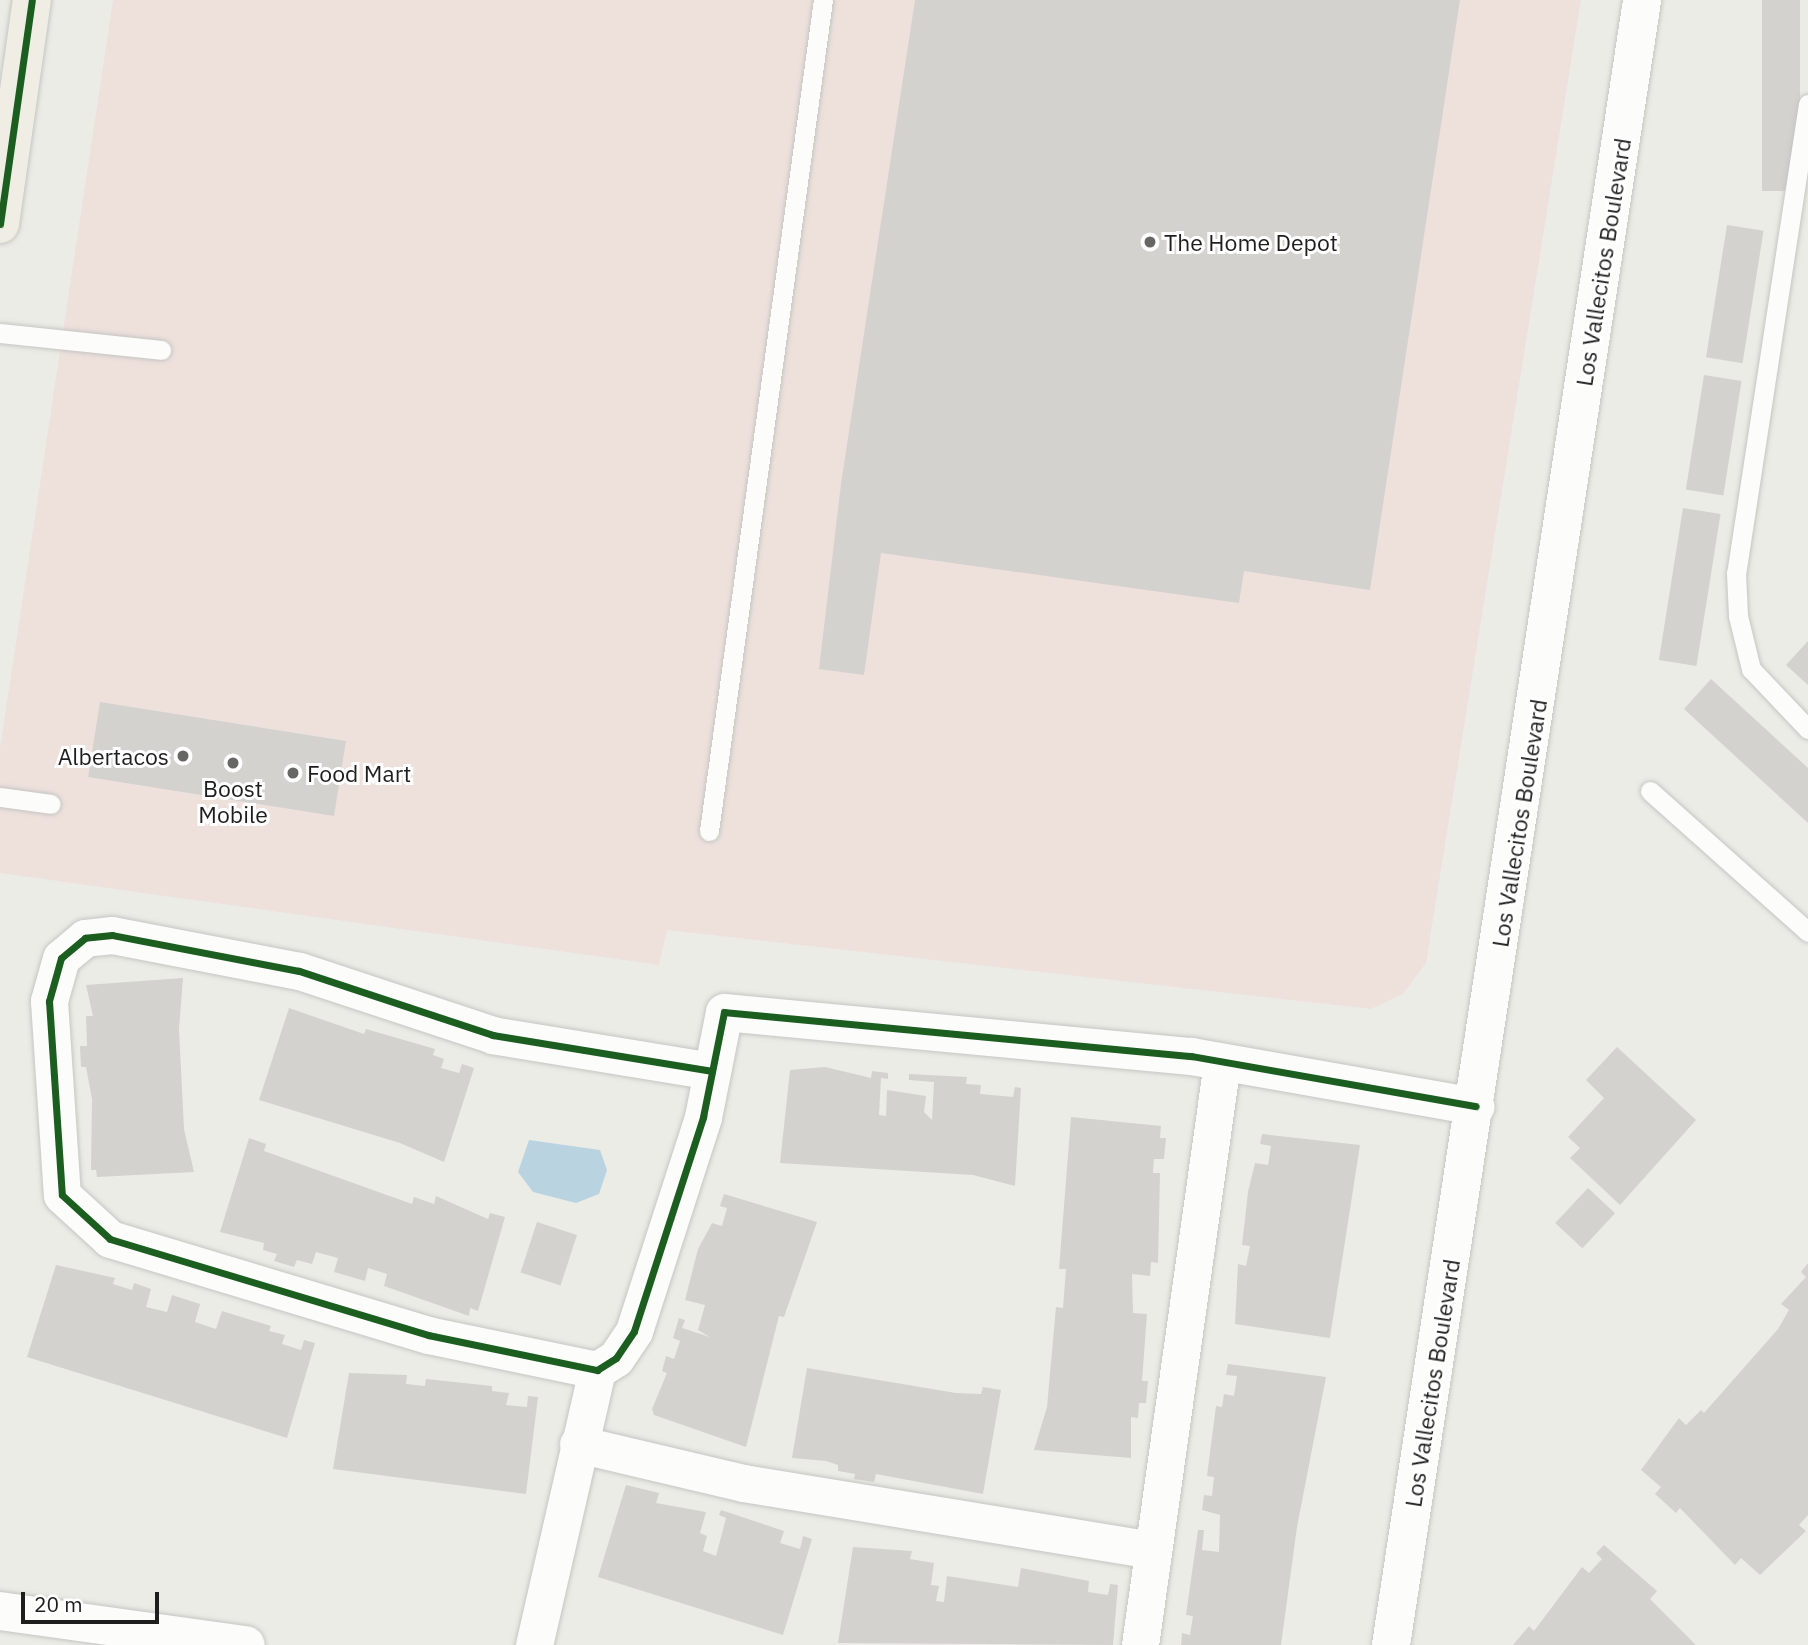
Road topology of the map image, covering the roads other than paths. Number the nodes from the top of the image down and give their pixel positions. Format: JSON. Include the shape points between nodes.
{"nodes":[{"id":1,"x":32,"y":0,"type":"edge"},
{"id":2,"x":822,"y":0,"type":"edge"},
{"id":3,"x":1642,"y":0,"type":"edge"},
{"id":4,"x":1808,"y":104,"type":"edge"},
{"id":5,"x":0,"y":224,"type":"edge"},
{"id":6,"x":0,"y":333,"type":"edge"},
{"id":7,"x":162,"y":350,"type":"dead end"},
{"id":8,"x":1808,"y":729,"type":"edge"},
{"id":9,"x":1650,"y":791,"type":"dead end"},
{"id":10,"x":0,"y":797,"type":"edge"},
{"id":11,"x":51,"y":804,"type":"dead end"},
{"id":12,"x":709,"y":831,"type":"dead end"},
{"id":13,"x":1808,"y":932,"type":"edge"},
{"id":14,"x":1222,"y":1062,"type":"junction"},
{"id":15,"x":712,"y":1071,"type":"junction"},
{"id":16,"x":1476,"y":1106,"type":"junction"},
{"id":17,"x":597,"y":1370,"type":"junction"},
{"id":18,"x":578,"y":1444,"type":"junction"},
{"id":19,"x":1153,"y":1550,"type":"junction"},
{"id":20,"x":0,"y":1611,"type":"edge"},
{"id":21,"x":164,"y":1639,"type":"edge"},
{"id":22,"x":246,"y":1645,"type":"edge"},
{"id":23,"x":534,"y":1645,"type":"edge"},
{"id":24,"x":1140,"y":1645,"type":"edge"},
{"id":25,"x":1391,"y":1645,"type":"edge"}],
"edges":[{"from":1,"to":5,"type":"main road"},
{"from":2,"to":12,"type":"lane"},
{"from":3,"to":16,"type":"street","name":"Los Vallecitos Boulevard"},
{"from":4,"to":8,"type":"lane","via":[[1735,573],[1738,616],[1751,669]]},
{"from":6,"to":7,"type":"lane"},
{"from":9,"to":13,"type":"lane"},
{"from":10,"to":11,"type":"lane"},
{"from":14,"to":15,"type":"street","via":[[724,1012]]},
{"from":14,"to":16,"type":"street"},
{"from":14,"to":19,"type":"street"},
{"from":15,"to":17,"type":"street","via":[[703,1117],[634,1331],[617,1358]]},
{"from":15,"to":17,"type":"street","via":[[493,1035],[299,971],[112,935],[85,938],[61,958],[49,1000],[62,1195],[110,1239],[428,1335]]},
{"from":16,"to":25,"type":"street","name":"Los Vallecitos Boulevard"},
{"from":17,"to":18,"type":"street"},
{"from":18,"to":19,"type":"street","via":[[743,1483]]},
{"from":18,"to":23,"type":"street"},
{"from":19,"to":24,"type":"street"},
{"from":20,"to":21,"type":"street"},
{"from":21,"to":22,"type":"street"}]}
